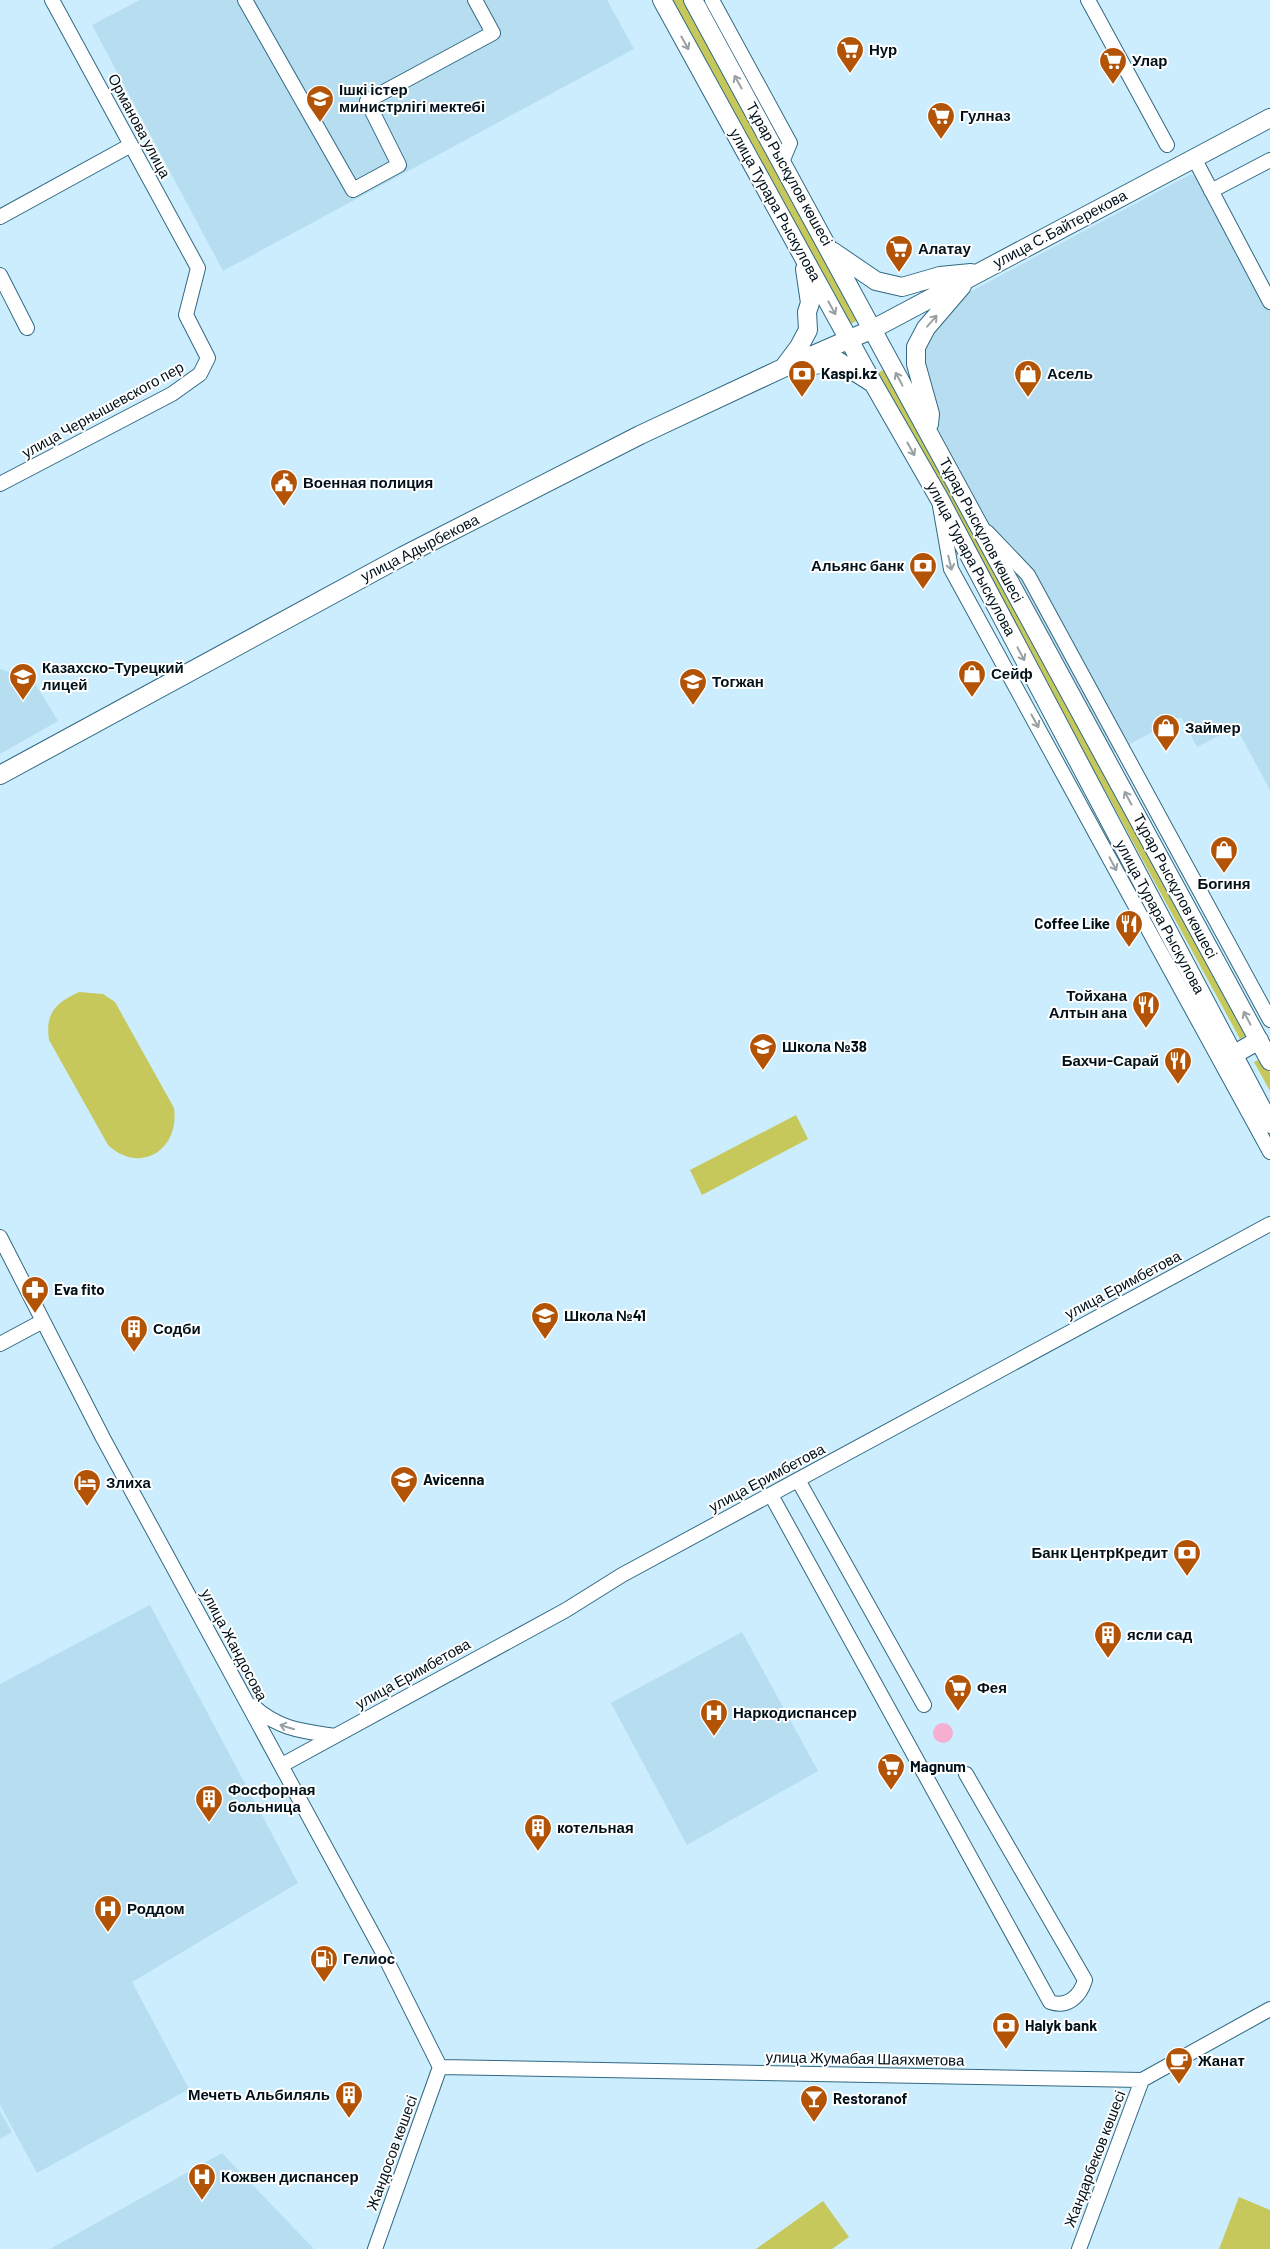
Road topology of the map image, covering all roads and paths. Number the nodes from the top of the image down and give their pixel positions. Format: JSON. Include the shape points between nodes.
{"nodes":[{"id":1,"x":52,"y":0,"type":"edge"},
{"id":2,"x":245,"y":0,"type":"edge"},
{"id":3,"x":475,"y":0,"type":"edge"},
{"id":4,"x":662,"y":0,"type":"edge"},
{"id":5,"x":693,"y":0,"type":"edge"},
{"id":6,"x":712,"y":0,"type":"edge"},
{"id":7,"x":1088,"y":0,"type":"edge"},
{"id":8,"x":1270,"y":118,"type":"edge"},
{"id":9,"x":131,"y":145,"type":"junction"},
{"id":10,"x":1167,"y":145,"type":"dead end"},
{"id":11,"x":1194,"y":158,"type":"junction"},
{"id":12,"x":1270,"y":160,"type":"edge"},
{"id":13,"x":782,"y":162,"type":"junction"},
{"id":14,"x":1211,"y":191,"type":"junction"},
{"id":15,"x":0,"y":217,"type":"edge"},
{"id":16,"x":829,"y":249,"type":"junction"},
{"id":17,"x":803,"y":256,"type":"junction"},
{"id":18,"x":198,"y":268,"type":"joint"},
{"id":19,"x":0,"y":275,"type":"edge"},
{"id":20,"x":973,"y":276,"type":"junction"},
{"id":21,"x":1269,"y":297,"type":"edge"},
{"id":22,"x":27,"y":328,"type":"dead end"},
{"id":23,"x":873,"y":329,"type":"junction"},
{"id":24,"x":850,"y":340,"type":"junction"},
{"id":25,"x":785,"y":367,"type":"junction"},
{"id":26,"x":874,"y":384,"type":"junction"},
{"id":27,"x":928,"y":432,"type":"junction"},
{"id":28,"x":0,"y":484,"type":"edge"},
{"id":29,"x":939,"y":498,"type":"junction"},
{"id":30,"x":974,"y":519,"type":"junction"},
{"id":31,"x":0,"y":775,"type":"edge"},
{"id":32,"x":1270,"y":1020,"type":"edge"},
{"id":33,"x":1259,"y":1040,"type":"junction"},
{"id":34,"x":1233,"y":1055,"type":"junction"},
{"id":35,"x":1270,"y":1061,"type":"edge"},
{"id":36,"x":1242,"y":1098,"type":"junction"},
{"id":37,"x":1270,"y":1125,"type":"edge"},
{"id":38,"x":1270,"y":1152,"type":"edge"},
{"id":39,"x":1270,"y":1224,"type":"edge"},
{"id":40,"x":0,"y":1237,"type":"edge"},
{"id":41,"x":43,"y":1322,"type":"junction"},
{"id":42,"x":0,"y":1344,"type":"edge"},
{"id":43,"x":798,"y":1480,"type":"junction"},
{"id":44,"x":771,"y":1495,"type":"junction"},
{"id":45,"x":244,"y":1697,"type":"junction"},
{"id":46,"x":924,"y":1706,"type":"dead end"},
{"id":47,"x":335,"y":1736,"type":"junction"},
{"id":48,"x":282,"y":1765,"type":"junction"},
{"id":49,"x":966,"y":1774,"type":"dead end"},
{"id":50,"x":1270,"y":2009,"type":"edge"},
{"id":51,"x":440,"y":2068,"type":"junction"},
{"id":52,"x":1142,"y":2080,"type":"junction"},
{"id":53,"x":375,"y":2249,"type":"edge"},
{"id":54,"x":1079,"y":2249,"type":"edge"}],
"edges":[{"from":1,"to":9,"type":"street","name":"Орманова улица"},
{"from":2,"to":3,"type":"street","via":[[353,190],[399,165],[367,101],[493,33]]},
{"from":4,"to":17,"type":"main road","name":"улица Турара Рыскулова","one_way":true},
{"from":13,"to":5,"type":"main road","name":"Тұрар Рыскұлов көшесі","one_way":true},
{"from":6,"to":13,"type":"street","via":[[790,143]]},
{"from":7,"to":10,"type":"street"},
{"from":8,"to":11,"type":"main road","name":"улица С.Байтерекова"},
{"from":9,"to":15,"type":"street"},
{"from":9,"to":18,"type":"street","name":"Орманова улица"},
{"from":11,"to":14,"type":"street"},
{"from":11,"to":20,"type":"main road","name":"улица С.Байтерекова"},
{"from":12,"to":14,"type":"street"},
{"from":13,"to":16,"type":"main road","name":"Тұрар Рыскұлов көшесі"},
{"from":14,"to":21,"type":"street"},
{"from":16,"to":20,"type":"main road","via":[[876,281],[902,287],[940,276]]},
{"from":16,"to":23,"type":"main road","name":"Тұрар Рыскұлов көшесі"},
{"from":17,"to":24,"type":"main road","name":"улица Турара Рыскулова","one_way":true},
{"from":17,"to":25,"type":"main road","via":[[810,303],[808,330]]},
{"from":18,"to":28,"type":"street","name":"улица Чернышевского пер","via":[[186,315],[208,358],[200,374],[172,394]]},
{"from":19,"to":22,"type":"street"},
{"from":20,"to":23,"type":"main road","name":"улица С.Байтерекова"},
{"from":27,"to":20,"type":"main road","one_way":true,"via":[[930,414],[916,364],[916,347],[926,328]]},
{"from":23,"to":24,"type":"main road","name":"улица С.Байтерекова"},
{"from":27,"to":23,"type":"main road","name":"Тұрар Рыскұлов көшесі","one_way":true},
{"from":24,"to":25,"type":"main road","name":"улица Адырбекова"},
{"from":24,"to":26,"type":"main road","name":"улица Турара Рыскулова"},
{"from":25,"to":26,"type":"main road","via":[[838,361]]},
{"from":25,"to":31,"type":"main road","name":"улица Адырбекова","via":[[640,435],[403,556]]},
{"from":26,"to":29,"type":"main road","name":"улица Турара Рыскулова","one_way":true},
{"from":27,"to":30,"type":"main road","name":"Тұрар Рыскұлов көшесі"},
{"from":29,"to":34,"type":"main road","name":"улица Турара Рыскулова","one_way":true},
{"from":29,"to":36,"type":"street","one_way":true,"via":[[951,568]]},
{"from":30,"to":32,"type":"street","via":[[1028,575]]},
{"from":33,"to":30,"type":"main road","name":"Тұрар Рыскұлов көшесі","one_way":true},
{"from":33,"to":34,"type":"main road"},
{"from":33,"to":35,"type":"main road","name":"Тұрар Рыскұлов көшесі"},
{"from":34,"to":37,"type":"main road","name":"улица Турара Рыскулова"},
{"from":36,"to":37,"type":"street"},
{"from":36,"to":38,"type":"street"},
{"from":39,"to":43,"type":"street","name":"улица Еримбетова"},
{"from":40,"to":41,"type":"street","name":"улица Жандосова"},
{"from":41,"to":42,"type":"street"},
{"from":41,"to":45,"type":"street","name":"улица Жандосова"},
{"from":43,"to":44,"type":"street","name":"улица Еримбетова"},
{"from":43,"to":46,"type":"street"},
{"from":44,"to":47,"type":"street","name":"улица Еримбетова"},
{"from":44,"to":49,"type":"street","via":[[1050,2002],[1066,2004],[1082,1990],[1085,1980]]},
{"from":47,"to":45,"type":"street","one_way":true,"via":[[282,1726],[264,1716]]},
{"from":45,"to":48,"type":"street","name":"улица Жандосова"},
{"from":47,"to":48,"type":"street","name":"улица Еримбетова"},
{"from":48,"to":51,"type":"street","name":"улица Жандосова","via":[[382,1951]]},
{"from":50,"to":52,"type":"street","name":"улица Жумабая Шаяхметова"},
{"from":51,"to":52,"type":"street","name":"улица Жумабая Шаяхметова"},
{"from":51,"to":53,"type":"street","name":"Жандосов көшесі"},
{"from":52,"to":54,"type":"street","name":"Жандарбеков көшесі"}]}
